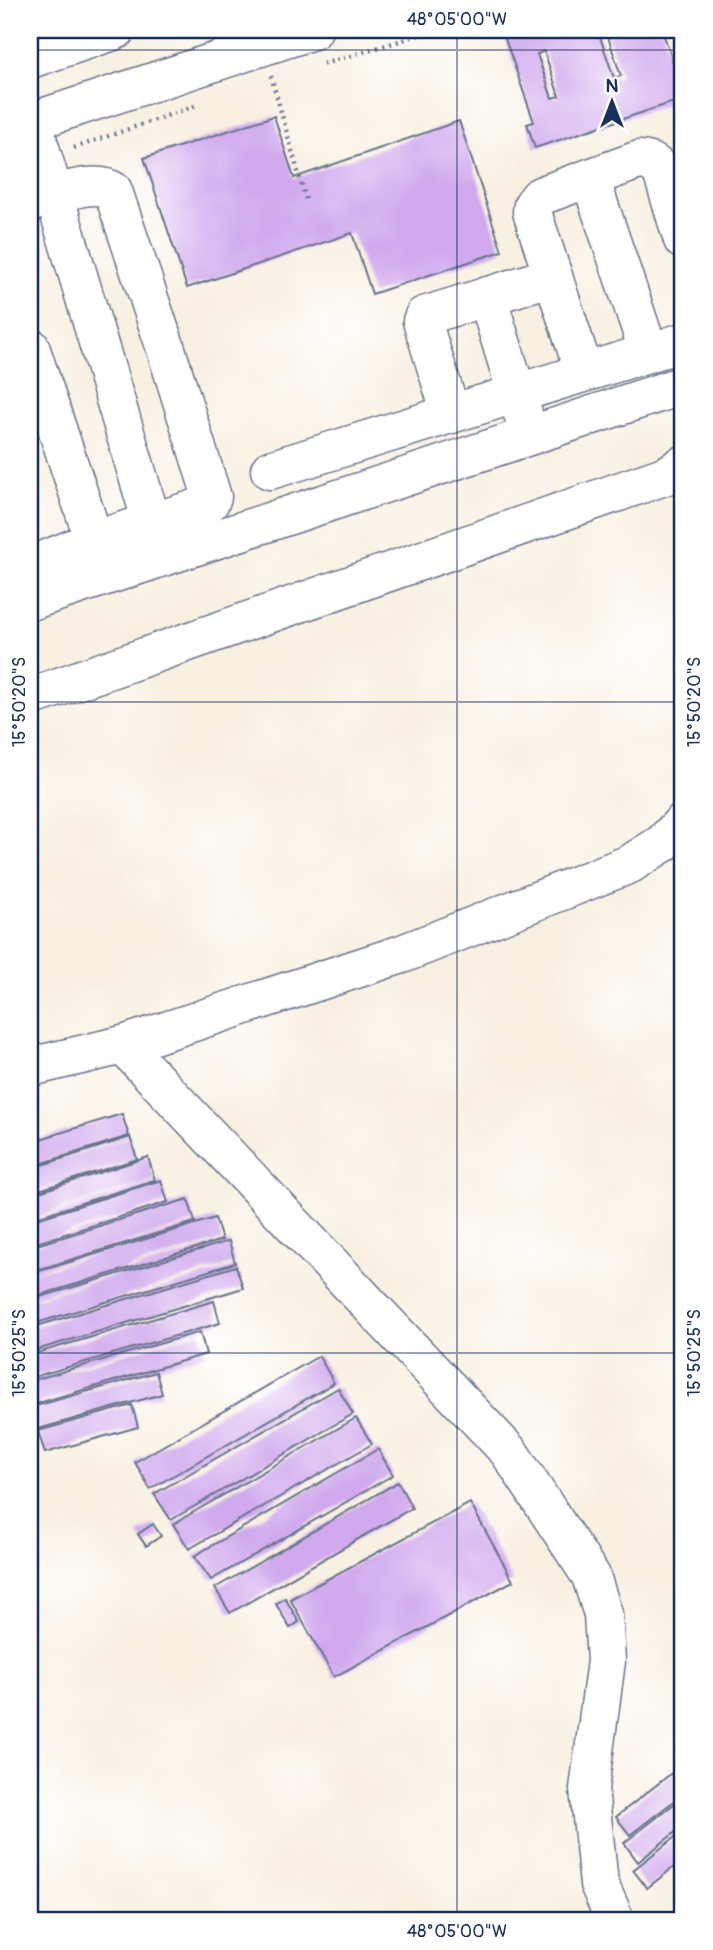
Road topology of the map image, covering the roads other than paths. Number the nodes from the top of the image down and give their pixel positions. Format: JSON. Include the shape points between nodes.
{"nodes":[{"id":1,"x":116,"y":30,"type":"edge"},
{"id":2,"x":318,"y":47,"type":"edge"},
{"id":3,"x":30,"y":59,"type":"edge"},
{"id":4,"x":31,"y":122,"type":"edge"},
{"id":5,"x":590,"y":177,"type":"junction"},
{"id":6,"x":41,"y":199,"type":"edge"},
{"id":7,"x":683,"y":240,"type":"edge"},
{"id":8,"x":553,"y":276,"type":"junction"},
{"id":9,"x":487,"y":296,"type":"junction"},
{"id":10,"x":30,"y":347,"type":"edge"},
{"id":11,"x":666,"y":347,"type":"edge"},
{"id":12,"x":584,"y":372,"type":"junction"},
{"id":13,"x":683,"y":385,"type":"edge"},
{"id":14,"x":516,"y":394,"type":"junction"},
{"id":15,"x":451,"y":414,"type":"junction"},
{"id":16,"x":392,"y":432,"type":"junction"},
{"id":17,"x":530,"y":436,"type":"junction"},
{"id":18,"x":683,"y":465,"type":"edge"},
{"id":19,"x":270,"y":470,"type":"dead end"},
{"id":20,"x":407,"y":476,"type":"junction"},
{"id":21,"x":152,"y":523,"type":"junction"},
{"id":22,"x":94,"y":540,"type":"junction"},
{"id":23,"x":30,"y":566,"type":"edge"},
{"id":24,"x":30,"y":601,"type":"edge"},
{"id":25,"x":30,"y":697,"type":"edge"},
{"id":26,"x":683,"y":822,"type":"edge"},
{"id":27,"x":123,"y":1045,"type":"junction"},
{"id":28,"x":30,"y":1067,"type":"edge"},
{"id":29,"x":615,"y":1920,"type":"edge"}],
"edges":[{"from":1,"to":3,"type":"lane"},
{"from":2,"to":4,"type":"lane"},
{"from":4,"to":6,"type":"lane","via":[[43,159]]},
{"from":5,"to":7,"type":"lane","via":[[639,160],[658,165]]},
{"from":5,"to":8,"type":"lane","via":[[540,196],[533,205]]},
{"from":5,"to":11,"type":"lane"},
{"from":6,"to":21,"type":"lane"},
{"from":6,"to":21,"type":"lane","via":[[96,185],[113,191],[212,497],[205,506]]},
{"from":8,"to":9,"type":"lane"},
{"from":8,"to":12,"type":"lane"},
{"from":9,"to":14,"type":"lane"},
{"from":9,"to":15,"type":"lane","via":[[422,320]]},
{"from":10,"to":22,"type":"lane"},
{"from":11,"to":12,"type":"lane"},
{"from":12,"to":14,"type":"lane"},
{"from":13,"to":17,"type":"lane"},
{"from":14,"to":15,"type":"lane"},
{"from":14,"to":17,"type":"lane"},
{"from":15,"to":16,"type":"lane"},
{"from":16,"to":19,"type":"lane"},
{"from":16,"to":20,"type":"lane"},
{"from":17,"to":20,"type":"lane"},
{"from":18,"to":25,"type":"lane","via":[[667,475]]},
{"from":20,"to":24,"type":"lane"},
{"from":21,"to":22,"type":"lane"},
{"from":22,"to":23,"type":"lane"},
{"from":26,"to":27,"type":"lane","via":[[663,843],[630,864],[402,954]]},
{"from":27,"to":28,"type":"lane"},
{"from":27,"to":29,"type":"lane","via":[[509,1452],[591,1576],[603,1614],[606,1661],[589,1789],[600,1884]]}]}
